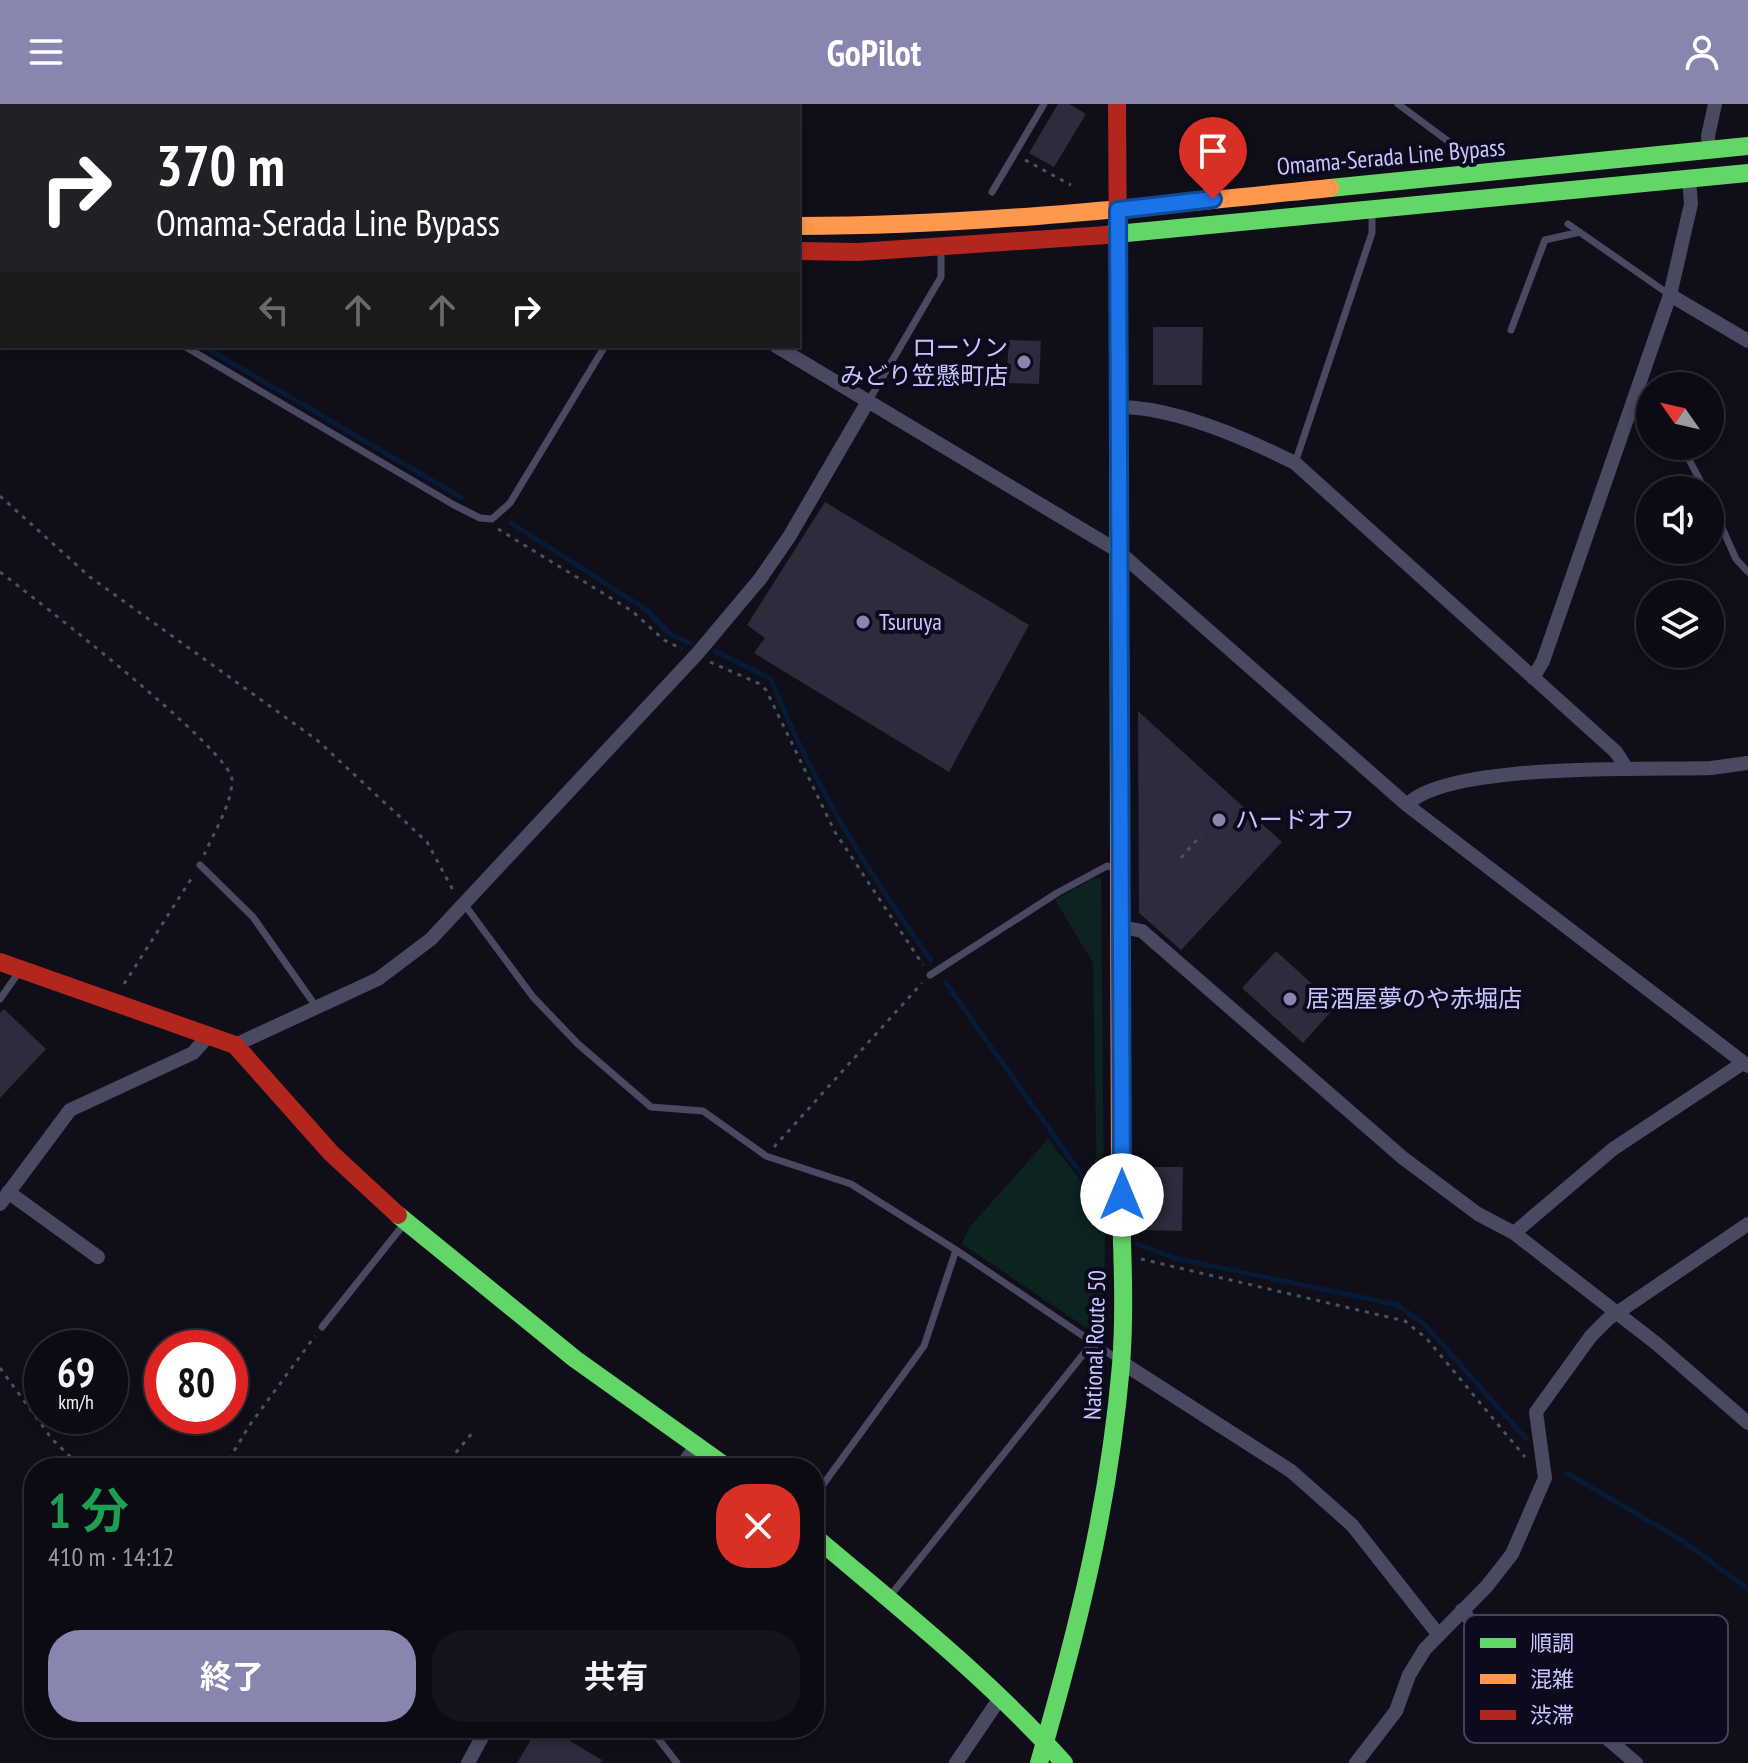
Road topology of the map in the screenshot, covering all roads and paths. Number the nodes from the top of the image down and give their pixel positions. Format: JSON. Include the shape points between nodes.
{"nodes":[{"id":1,"x":1044,"y":104,"type":"edge"},
{"id":2,"x":1117,"y":104,"type":"edge"},
{"id":3,"x":1398,"y":104,"type":"edge"},
{"id":4,"x":1415,"y":104,"type":"edge"},
{"id":5,"x":1715,"y":104,"type":"edge"},
{"id":6,"x":1412,"y":114,"type":"junction"},
{"id":7,"x":1748,"y":146,"type":"edge"},
{"id":8,"x":1709,"y":150,"type":"junction"},
{"id":9,"x":1015,"y":154,"type":"junction"},
{"id":10,"x":1748,"y":173,"type":"edge"},
{"id":11,"x":1465,"y":174,"type":"junction"},
{"id":12,"x":1689,"y":179,"type":"junction"},
{"id":13,"x":1071,"y":185,"type":"dead end"},
{"id":14,"x":992,"y":192,"type":"dead end"},
{"id":15,"x":1118,"y":210,"type":"junction"},
{"id":16,"x":1372,"y":211,"type":"junction"},
{"id":17,"x":1568,"y":224,"type":"dead end"},
{"id":18,"x":800,"y":226,"type":"edge"},
{"id":19,"x":1580,"y":232,"type":"junction"},
{"id":20,"x":1119,"y":234,"type":"junction"},
{"id":21,"x":941,"y":248,"type":"junction"},
{"id":22,"x":800,"y":251,"type":"edge"},
{"id":23,"x":1670,"y":295,"type":"junction"},
{"id":24,"x":1511,"y":330,"type":"dead end"},
{"id":25,"x":1748,"y":341,"type":"edge"},
{"id":26,"x":187,"y":348,"type":"edge"},
{"id":27,"x":604,"y":348,"type":"edge"},
{"id":28,"x":779,"y":348,"type":"edge"},
{"id":29,"x":867,"y":403,"type":"junction"},
{"id":30,"x":1119,"y":407,"type":"junction"},
{"id":31,"x":1295,"y":463,"type":"junction"},
{"id":32,"x":0,"y":496,"type":"edge"},
{"id":33,"x":480,"y":518,"type":"junction"},
{"id":34,"x":1724,"y":532,"type":"edge"},
{"id":35,"x":1118,"y":551,"type":"junction"},
{"id":36,"x":0,"y":572,"type":"edge"},
{"id":37,"x":1748,"y":572,"type":"edge"},
{"id":38,"x":697,"y":654,"type":"junction"},
{"id":39,"x":1533,"y":678,"type":"junction"},
{"id":40,"x":1748,"y":763,"type":"edge"},
{"id":41,"x":1627,"y":769,"type":"junction"},
{"id":42,"x":1407,"y":805,"type":"junction"},
{"id":43,"x":1201,"y":835,"type":"dead end"},
{"id":44,"x":1181,"y":858,"type":"dead end"},
{"id":45,"x":200,"y":865,"type":"junction"},
{"id":46,"x":1123,"y":870,"type":"junction"},
{"id":47,"x":464,"y":904,"type":"junction"},
{"id":48,"x":1122,"y":927,"type":"junction"},
{"id":49,"x":0,"y":962,"type":"edge"},
{"id":50,"x":19,"y":970,"type":"junction"},
{"id":51,"x":930,"y":975,"type":"junction"},
{"id":52,"x":0,"y":999,"type":"edge"},
{"id":53,"x":114,"y":1001,"type":"junction"},
{"id":54,"x":315,"y":1005,"type":"junction"},
{"id":55,"x":210,"y":1034,"type":"junction"},
{"id":56,"x":235,"y":1045,"type":"junction"},
{"id":57,"x":1746,"y":1064,"type":"edge"},
{"id":58,"x":766,"y":1156,"type":"junction"},
{"id":59,"x":4,"y":1198,"type":"edge"},
{"id":60,"x":405,"y":1222,"type":"junction"},
{"id":61,"x":1748,"y":1224,"type":"edge"},
{"id":62,"x":1514,"y":1233,"type":"junction"},
{"id":63,"x":956,"y":1250,"type":"junction"},
{"id":64,"x":1122,"y":1254,"type":"junction"},
{"id":65,"x":98,"y":1257,"type":"dead end"},
{"id":66,"x":1615,"y":1314,"type":"junction"},
{"id":67,"x":322,"y":1327,"type":"joint"},
{"id":68,"x":1093,"y":1342,"type":"junction"},
{"id":69,"x":1121,"y":1362,"type":"junction"},
{"id":70,"x":0,"y":1368,"type":"edge"},
{"id":71,"x":1748,"y":1423,"type":"edge"},
{"id":72,"x":473,"y":1432,"type":"dead end"},
{"id":73,"x":698,"y":1444,"type":"junction"},
{"id":74,"x":72,"y":1458,"type":"edge"},
{"id":75,"x":230,"y":1458,"type":"edge"},
{"id":76,"x":451,"y":1458,"type":"edge"},
{"id":77,"x":688,"y":1458,"type":"edge"},
{"id":78,"x":716,"y":1458,"type":"edge"},
{"id":79,"x":1543,"y":1458,"type":"junction"},
{"id":80,"x":824,"y":1483,"type":"edge"},
{"id":81,"x":824,"y":1544,"type":"edge"},
{"id":82,"x":889,"y":1597,"type":"junction"},
{"id":83,"x":1462,"y":1610,"type":"junction"},
{"id":84,"x":1466,"y":1615,"type":"edge"},
{"id":85,"x":1438,"y":1634,"type":"junction"},
{"id":86,"x":1000,"y":1698,"type":"junction"},
{"id":87,"x":482,"y":1738,"type":"edge"},
{"id":88,"x":658,"y":1738,"type":"edge"},
{"id":89,"x":1045,"y":1743,"type":"junction"},
{"id":90,"x":1613,"y":1743,"type":"edge"},
{"id":91,"x":468,"y":1763,"type":"edge"},
{"id":92,"x":677,"y":1763,"type":"edge"},
{"id":93,"x":956,"y":1763,"type":"edge"},
{"id":94,"x":1039,"y":1763,"type":"edge"},
{"id":95,"x":1064,"y":1763,"type":"edge"},
{"id":96,"x":1356,"y":1763,"type":"edge"},
{"id":97,"x":1636,"y":1763,"type":"edge"}],
"edges":[{"from":1,"to":9,"type":"lane"},
{"from":2,"to":15,"type":"main road","name":"National Route 50"},
{"from":3,"to":6,"type":"lane"},
{"from":4,"to":6,"type":"lane"},
{"from":5,"to":8,"type":"street"},
{"from":6,"to":11,"type":"lane","via":[[1460,150]]},
{"from":7,"to":8,"type":"main road","name":"Omama-Serada Line Bypass"},
{"from":8,"to":11,"type":"main road","name":"Omama-Serada Line Bypass"},
{"from":9,"to":13,"type":"path"},
{"from":9,"to":14,"type":"lane"},
{"from":10,"to":12,"type":"main road"},
{"from":11,"to":15,"type":"main road","name":"Omama-Serada Line Bypass"},
{"from":12,"to":16,"type":"main road"},
{"from":12,"to":23,"type":"street","via":[[1691,204]]},
{"from":15,"to":18,"type":"main road","name":"Omama-Serada Line Bypass","via":[[899,226]]},
{"from":15,"to":20,"type":"main road","name":"National Route 50"},
{"from":16,"to":20,"type":"main road"},
{"from":16,"to":31,"type":"lane","via":[[1372,233]]},
{"from":17,"to":19,"type":"lane"},
{"from":19,"to":23,"type":"lane"},
{"from":19,"to":24,"type":"lane","via":[[1545,240]]},
{"from":20,"to":21,"type":"main road"},
{"from":20,"to":30,"type":"main road","name":"National Route 50"},
{"from":21,"to":22,"type":"main road"},
{"from":21,"to":29,"type":"lane","via":[[941,277]]},
{"from":23,"to":25,"type":"street"},
{"from":23,"to":39,"type":"street","via":[[1646,382]]},
{"from":26,"to":33,"type":"lane"},
{"from":27,"to":33,"type":"lane","via":[[510,503],[492,519]]},
{"from":28,"to":29,"type":"street"},
{"from":29,"to":35,"type":"street"},
{"from":29,"to":38,"type":"street","via":[[789,537]]},
{"from":30,"to":31,"type":"street","via":[[1162,413],[1248,439]]},
{"from":30,"to":35,"type":"main road","name":"National Route 50"},
{"from":31,"to":39,"type":"street"},
{"from":32,"to":47,"type":"path","via":[[90,577],[317,740],[427,842]]},
{"from":33,"to":38,"type":"path","via":[[632,611],[664,640]]},
{"from":34,"to":37,"type":"lane"},
{"from":35,"to":42,"type":"street"},
{"from":35,"to":46,"type":"main road","name":"National Route 50"},
{"from":36,"to":45,"type":"path","via":[[78,632],[229,768],[230,792]]},
{"from":38,"to":47,"type":"street"},
{"from":38,"to":51,"type":"path","via":[[766,690],[835,832]]},
{"from":39,"to":41,"type":"street","via":[[1616,752]]},
{"from":40,"to":41,"type":"street"},
{"from":41,"to":42,"type":"street","via":[[1449,783],[1419,794]]},
{"from":42,"to":57,"type":"street"},
{"from":43,"to":44,"type":"path"},
{"from":45,"to":53,"type":"path"},
{"from":45,"to":54,"type":"lane","via":[[253,917]]},
{"from":46,"to":48,"type":"main road","name":"National Route 50"},
{"from":46,"to":51,"type":"lane","via":[[1107,866],[1089,874]]},
{"from":47,"to":54,"type":"street","via":[[431,939],[378,979]]},
{"from":47,"to":58,"type":"lane","via":[[533,997],[612,1075],[658,1110],[703,1111]]},
{"from":48,"to":62,"type":"street","via":[[1142,931],[1403,1158],[1478,1214]]},
{"from":48,"to":64,"type":"main road","name":"National Route 50"},
{"from":49,"to":50,"type":"main road"},
{"from":50,"to":52,"type":"lane"},
{"from":50,"to":53,"type":"main road"},
{"from":51,"to":58,"type":"path"},
{"from":53,"to":55,"type":"main road"},
{"from":54,"to":56,"type":"street"},
{"from":55,"to":56,"type":"main road"},
{"from":55,"to":59,"type":"street","via":[[193,1053],[70,1110]]},
{"from":56,"to":60,"type":"main road","via":[[331,1153]]},
{"from":57,"to":62,"type":"street","via":[[1613,1149]]},
{"from":58,"to":63,"type":"lane","via":[[851,1184]]},
{"from":59,"to":65,"type":"street"},
{"from":60,"to":67,"type":"lane"},
{"from":60,"to":73,"type":"main road","via":[[579,1363]]},
{"from":61,"to":66,"type":"street"},
{"from":62,"to":66,"type":"street"},
{"from":63,"to":68,"type":"lane"},
{"from":63,"to":80,"type":"lane","via":[[924,1346]]},
{"from":64,"to":69,"type":"main road","name":"National Route 50"},
{"from":64,"to":79,"type":"path","via":[[1405,1321],[1427,1339],[1529,1461]]},
{"from":66,"to":71,"type":"street"},
{"from":66,"to":79,"type":"street","via":[[1591,1336],[1536,1412]]},
{"from":67,"to":75,"type":"path"},
{"from":68,"to":69,"type":"lane"},
{"from":68,"to":82,"type":"lane"},
{"from":69,"to":85,"type":"street","via":[[1291,1471],[1352,1525]]},
{"from":69,"to":89,"type":"main road","name":"National Route 50","via":[[1103,1516]]},
{"from":70,"to":74,"type":"path"},
{"from":72,"to":76,"type":"path"},
{"from":73,"to":77,"type":"street"},
{"from":73,"to":78,"type":"main road"},
{"from":79,"to":83,"type":"street","via":[[1543,1487],[1512,1554]]},
{"from":81,"to":82,"type":"main road"},
{"from":82,"to":86,"type":"main road"},
{"from":83,"to":84,"type":"street"},
{"from":83,"to":85,"type":"street"},
{"from":85,"to":96,"type":"street","via":[[1415,1664],[1389,1722]]},
{"from":86,"to":89,"type":"main road"},
{"from":86,"to":93,"type":"street"},
{"from":87,"to":91,"type":"street"},
{"from":88,"to":92,"type":"lane"},
{"from":89,"to":94,"type":"main road","name":"National Route 50"},
{"from":89,"to":95,"type":"main road"},
{"from":90,"to":97,"type":"street"}]}
